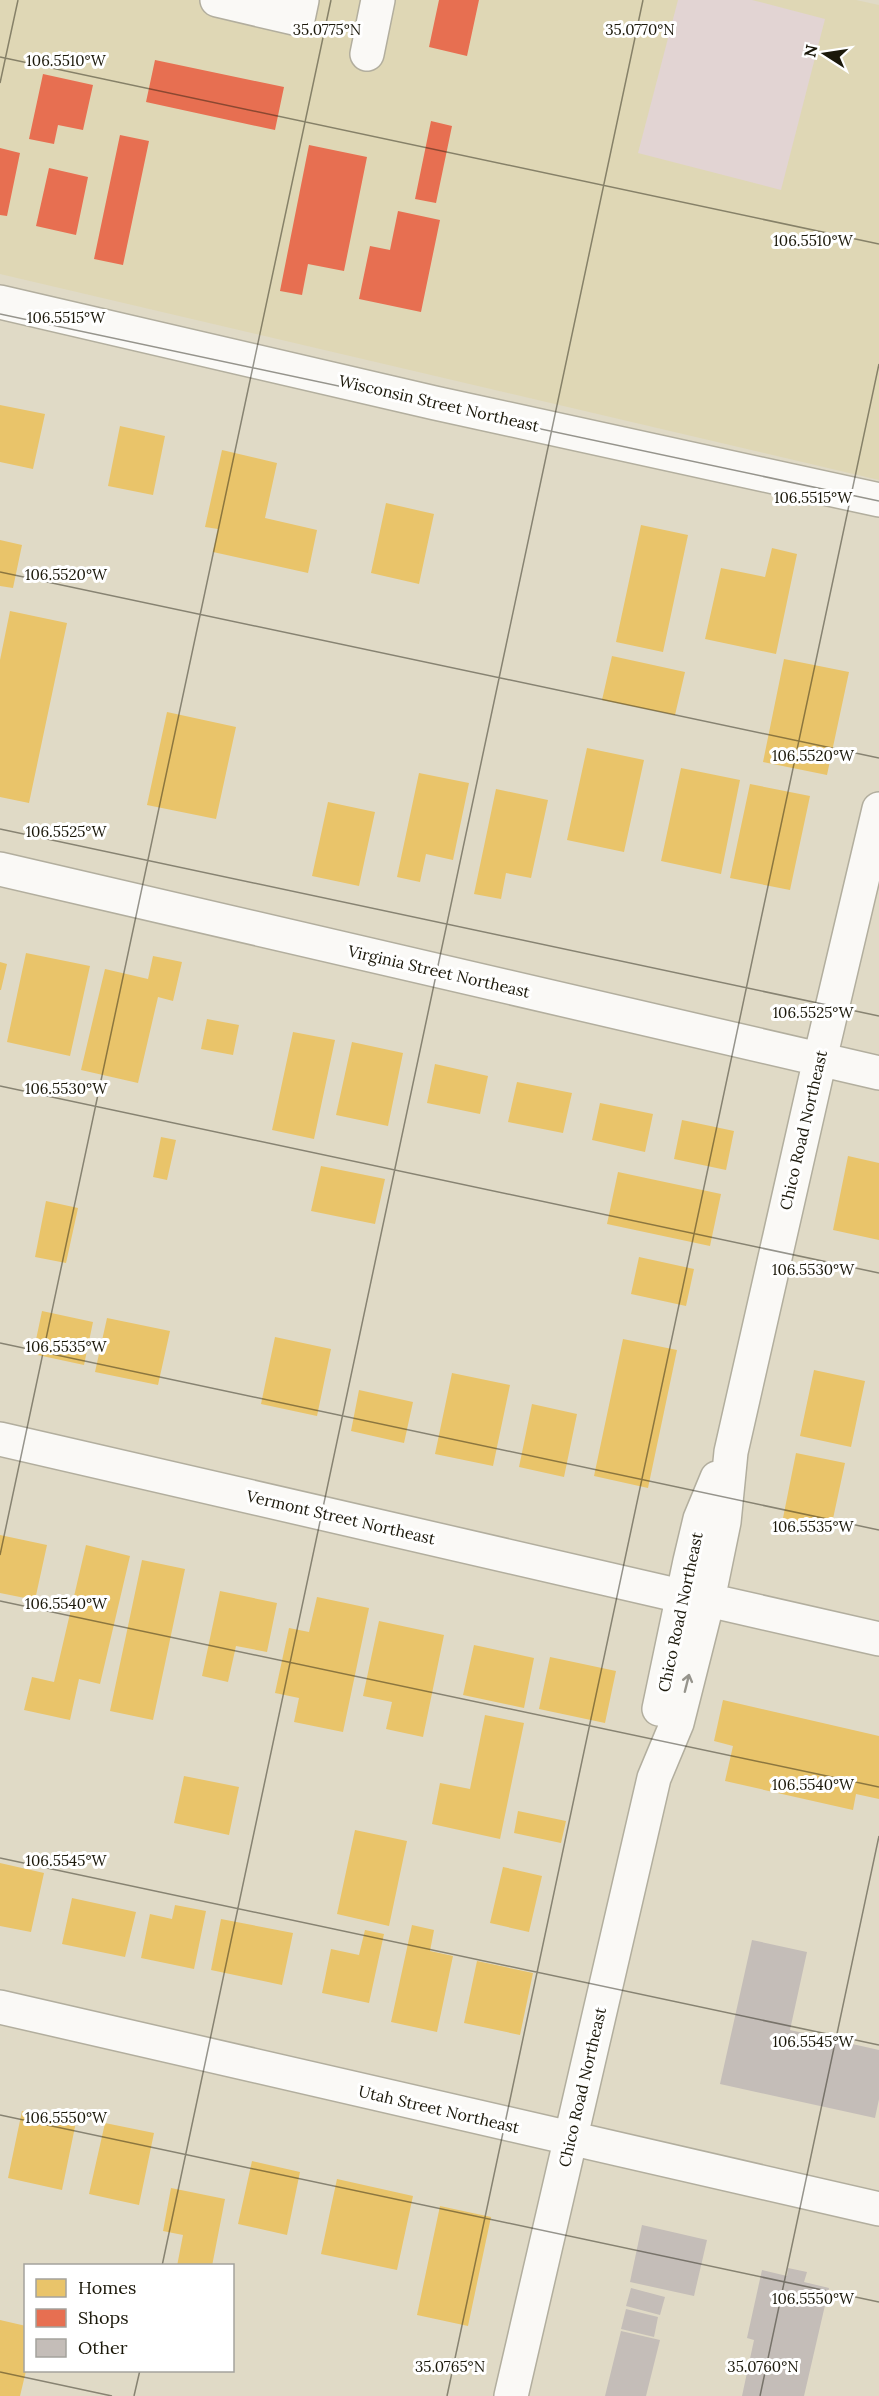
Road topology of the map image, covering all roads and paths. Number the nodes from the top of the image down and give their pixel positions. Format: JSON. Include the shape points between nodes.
{"nodes":[{"id":1,"x":218,"y":0,"type":"edge"},
{"id":2,"x":302,"y":0,"type":"edge"},
{"id":3,"x":378,"y":0,"type":"edge"},
{"id":4,"x":367,"y":54,"type":"dead end"},
{"id":5,"x":0,"y":302,"type":"edge"},
{"id":6,"x":879,"y":500,"type":"edge"},
{"id":7,"x":879,"y":809,"type":"edge"},
{"id":8,"x":0,"y":869,"type":"edge"},
{"id":9,"x":820,"y":1059,"type":"junction"},
{"id":10,"x":879,"y":1073,"type":"edge"},
{"id":11,"x":0,"y":1438,"type":"edge"},
{"id":12,"x":694,"y":1598,"type":"junction"},
{"id":13,"x":879,"y":1639,"type":"edge"},
{"id":14,"x":0,"y":2007,"type":"edge"},
{"id":15,"x":570,"y":2139,"type":"junction"},
{"id":16,"x":879,"y":2210,"type":"edge"},
{"id":17,"x":511,"y":2396,"type":"edge"}],
"edges":[{"from":1,"to":2,"type":"street","via":[[298,19]]},
{"from":3,"to":4,"type":"street"},
{"from":5,"to":6,"type":"street","name":"Wisconsin Street Northeast"},
{"from":7,"to":9,"type":"street","name":"Chico Road Northeast"},
{"from":8,"to":9,"type":"street","name":"Virginia Street Northeast"},
{"from":9,"to":10,"type":"street","name":"Virginia Street Northeast"},
{"from":9,"to":12,"type":"street","name":"Chico Road Northeast","via":[[731,1452],[724,1522]]},
{"from":11,"to":12,"type":"street","name":"Vermont Street Northeast"},
{"from":12,"to":13,"type":"street","name":"Vermont Street Northeast"},
{"from":12,"to":15,"type":"street","name":"Chico Road Northeast","via":[[676,1723],[654,1778]]},
{"from":14,"to":15,"type":"street","name":"Utah Street Northeast"},
{"from":15,"to":16,"type":"street","name":"Utah Street Northeast"},
{"from":15,"to":17,"type":"street","name":"Chico Road Northeast"}]}
